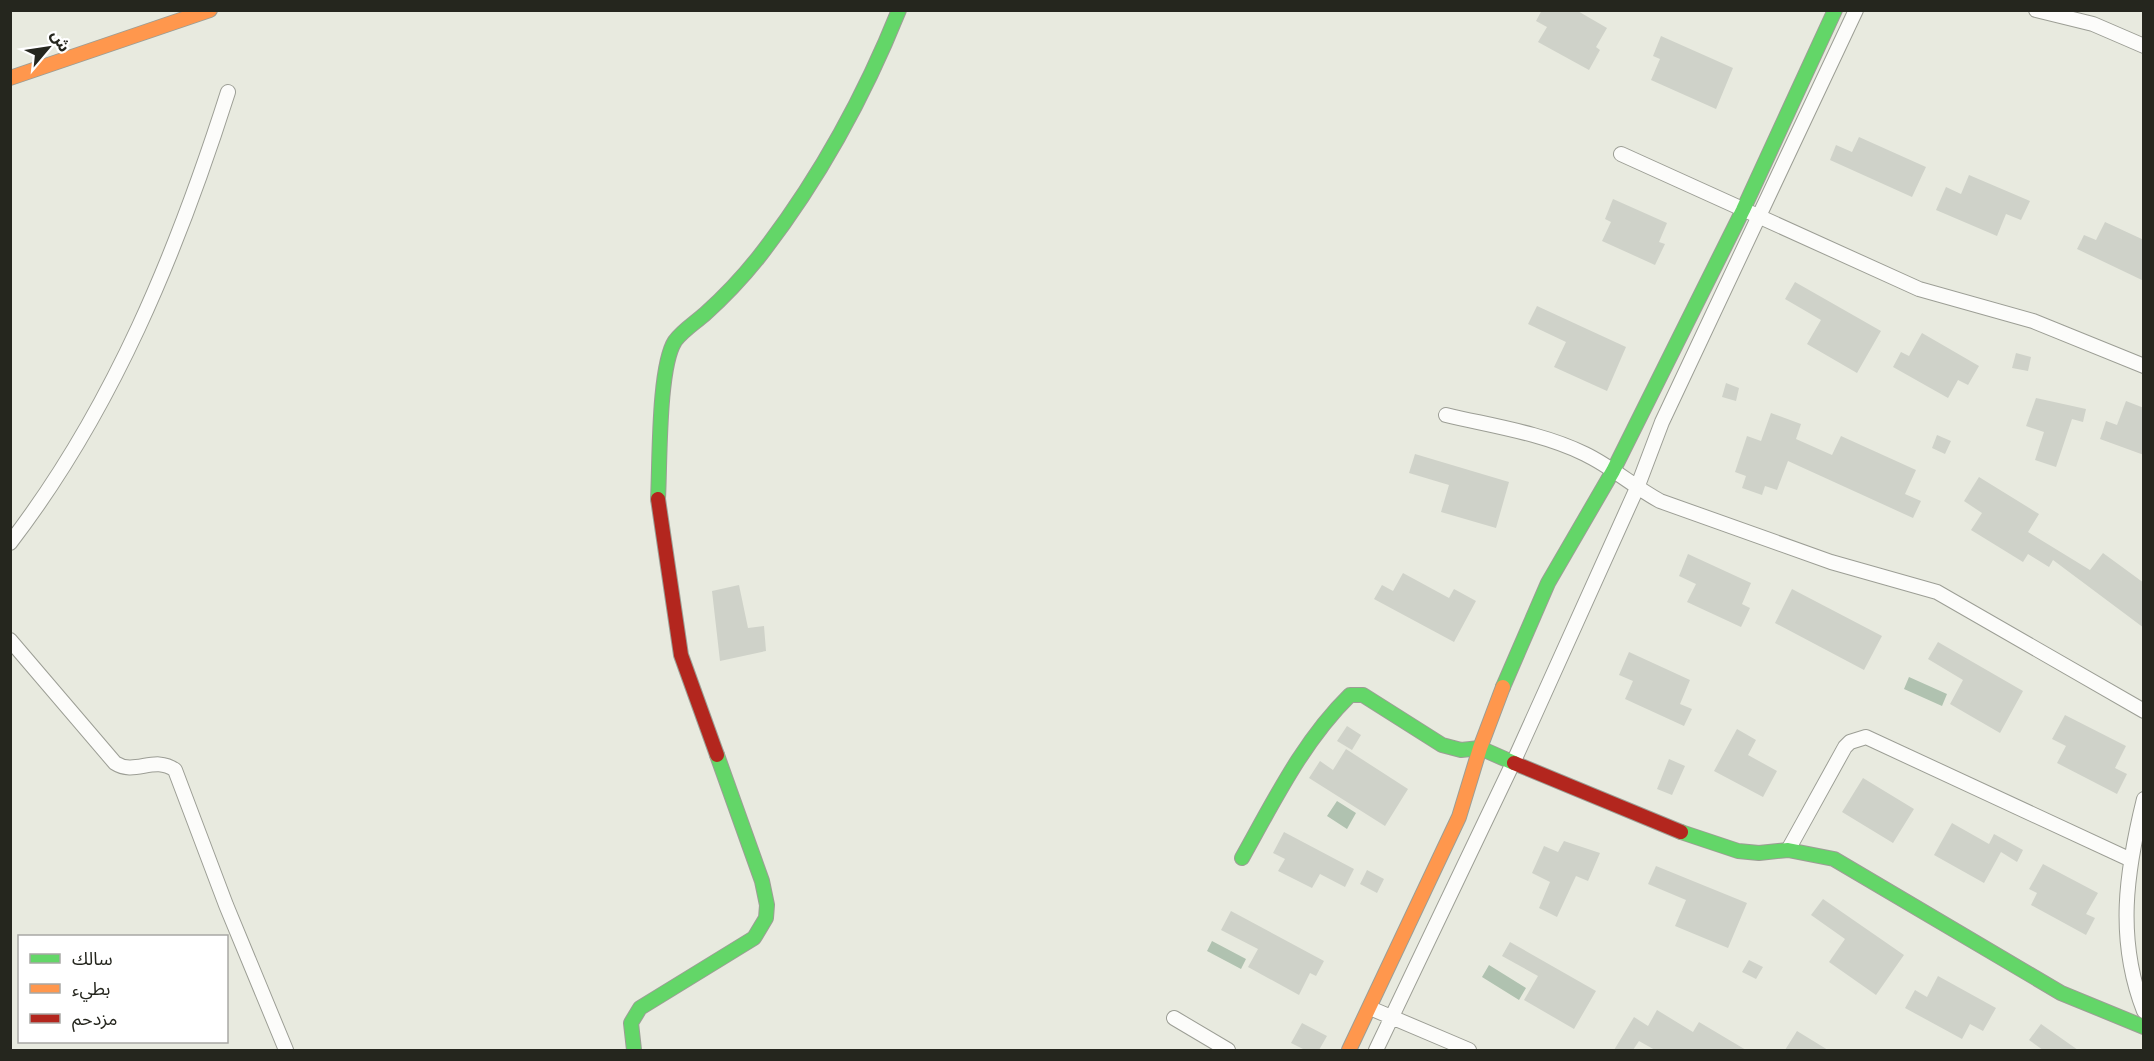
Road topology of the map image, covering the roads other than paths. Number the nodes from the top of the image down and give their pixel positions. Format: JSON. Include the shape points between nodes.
{"nodes":[{"id":1,"x":210,"y":10,"type":"edge"},
{"id":2,"x":900,"y":10,"type":"edge"},
{"id":3,"x":1835,"y":10,"type":"edge"},
{"id":4,"x":1856,"y":10,"type":"edge"},
{"id":5,"x":2036,"y":10,"type":"edge"},
{"id":6,"x":2144,"y":46,"type":"edge"},
{"id":7,"x":10,"y":78,"type":"edge"},
{"id":8,"x":228,"y":92,"type":"dead end"},
{"id":9,"x":1621,"y":154,"type":"dead end"},
{"id":10,"x":1743,"y":210,"type":"junction"},
{"id":11,"x":1759,"y":218,"type":"junction"},
{"id":12,"x":2144,"y":366,"type":"edge"},
{"id":13,"x":1446,"y":415,"type":"dead end"},
{"id":14,"x":1612,"y":471,"type":"junction"},
{"id":15,"x":1636,"y":489,"type":"junction"},
{"id":16,"x":10,"y":543,"type":"edge"},
{"id":17,"x":10,"y":640,"type":"edge"},
{"id":18,"x":2144,"y":711,"type":"edge"},
{"id":19,"x":1480,"y":748,"type":"junction"},
{"id":20,"x":1514,"y":763,"type":"junction"},
{"id":21,"x":2144,"y":799,"type":"edge"},
{"id":22,"x":1788,"y":850,"type":"junction"},
{"id":23,"x":1242,"y":858,"type":"dead end"},
{"id":24,"x":2129,"y":859,"type":"junction"},
{"id":25,"x":1370,"y":1008,"type":"junction"},
{"id":26,"x":2144,"y":1011,"type":"edge"},
{"id":27,"x":1174,"y":1018,"type":"dead end"},
{"id":28,"x":1392,"y":1018,"type":"junction"},
{"id":29,"x":2144,"y":1027,"type":"edge"},
{"id":30,"x":286,"y":1050,"type":"edge"},
{"id":31,"x":634,"y":1050,"type":"edge"},
{"id":32,"x":1228,"y":1050,"type":"edge"},
{"id":33,"x":1349,"y":1050,"type":"edge"},
{"id":34,"x":1376,"y":1050,"type":"edge"},
{"id":35,"x":1469,"y":1050,"type":"edge"}],
"edges":[{"from":1,"to":7,"type":"street"},
{"from":2,"to":31,"type":"street","via":[[877,65],[807,189],[727,294],[675,341],[668,359],[658,504],[681,655],[762,881],[769,911],[754,938],[640,1008],[631,1023]]},
{"from":3,"to":10,"type":"street"},
{"from":4,"to":11,"type":"street"},
{"from":5,"to":6,"type":"street","via":[[2093,24]]},
{"from":8,"to":16,"type":"street","via":[[190,206],[124,356],[64,468]]},
{"from":9,"to":10,"type":"street"},
{"from":10,"to":11,"type":"street"},
{"from":10,"to":14,"type":"street"},
{"from":11,"to":12,"type":"street","via":[[1919,289],[2033,321]]},
{"from":11,"to":15,"type":"street","via":[[1662,422]]},
{"from":13,"to":14,"type":"street","via":[[1564,446],[1584,453]]},
{"from":14,"to":15,"type":"street"},
{"from":14,"to":19,"type":"street","via":[[1548,583],[1519,645]]},
{"from":15,"to":18,"type":"street","via":[[1831,562],[1937,592]]},
{"from":15,"to":20,"type":"street"},
{"from":17,"to":30,"type":"street","via":[[115,763],[131,768],[157,763],[175,770]]},
{"from":19,"to":20,"type":"street"},
{"from":19,"to":23,"type":"street","via":[[1461,750],[1442,745],[1363,695],[1350,695],[1316,736]]},
{"from":19,"to":25,"type":"street","via":[[1459,817]]},
{"from":20,"to":22,"type":"street","via":[[1697,838],[1738,851]]},
{"from":20,"to":28,"type":"street"},
{"from":21,"to":24,"type":"street"},
{"from":22,"to":24,"type":"street","via":[[1845,747],[1866,737]]},
{"from":22,"to":29,"type":"street","via":[[1834,859],[2061,993]]},
{"from":24,"to":26,"type":"street","via":[[2127,934],[2134,987]]},
{"from":25,"to":28,"type":"street"},
{"from":25,"to":33,"type":"street"},
{"from":27,"to":32,"type":"street"},
{"from":28,"to":34,"type":"street"},
{"from":28,"to":35,"type":"street"}]}
